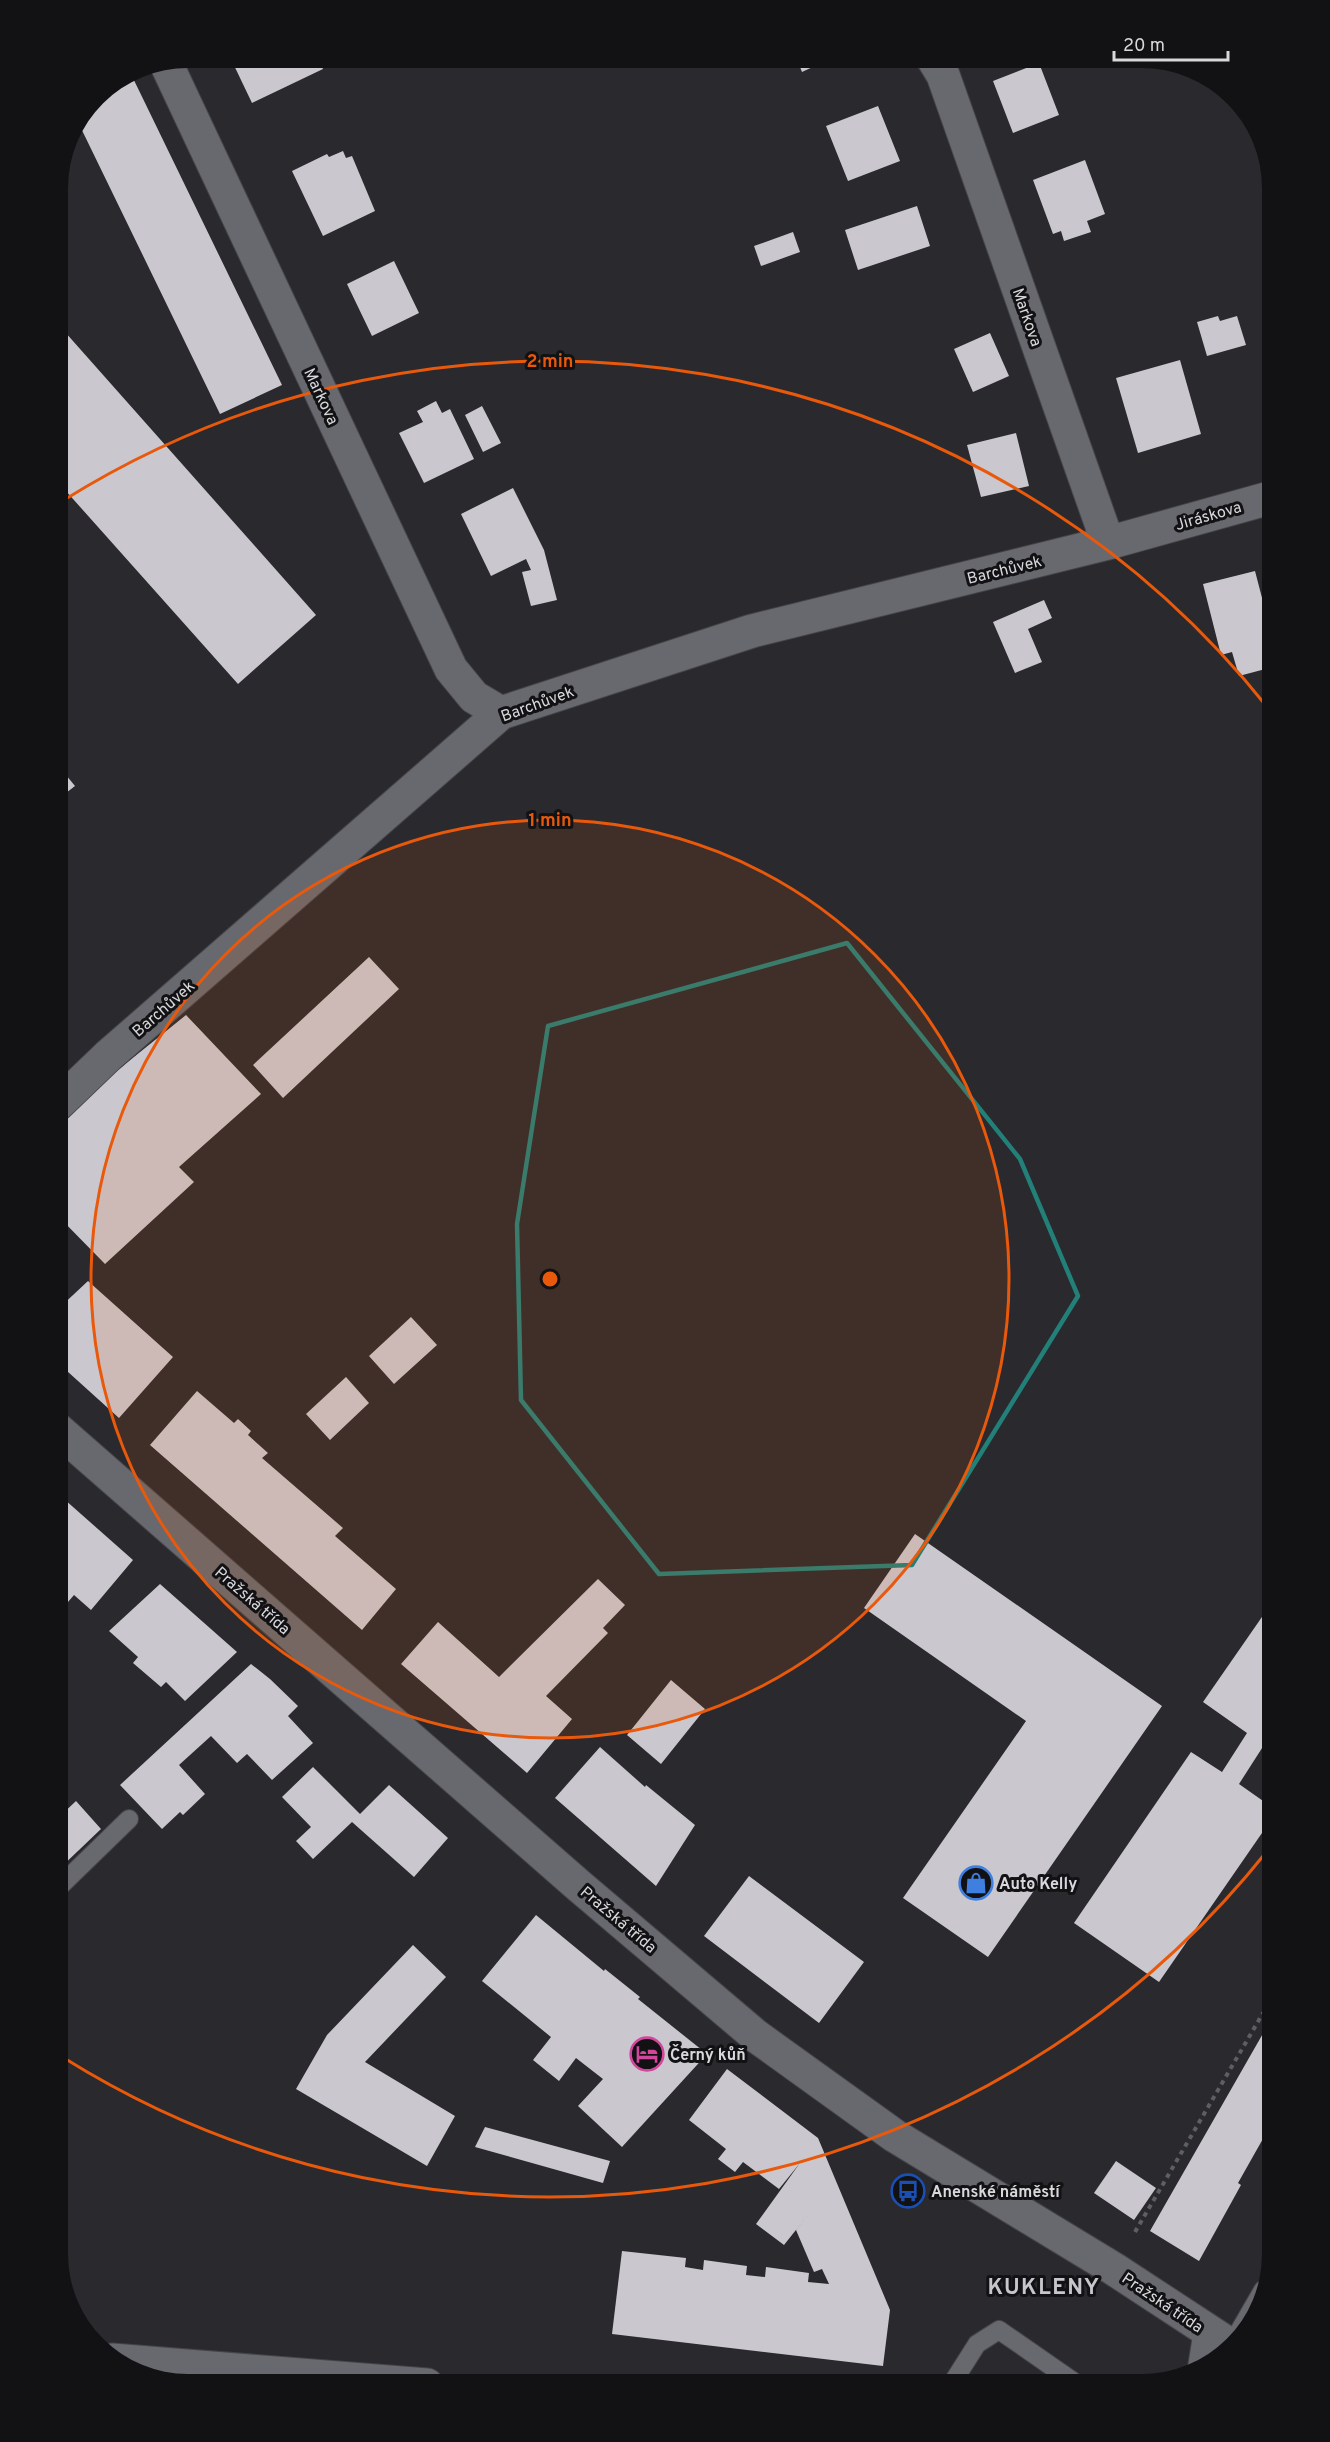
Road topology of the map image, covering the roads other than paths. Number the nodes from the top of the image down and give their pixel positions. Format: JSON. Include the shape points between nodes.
{"nodes":[{"id":1,"x":938,"y":68,"type":"edge"},
{"id":2,"x":169,"y":69,"type":"edge"},
{"id":3,"x":1262,"y":500,"type":"edge"},
{"id":4,"x":1108,"y":543,"type":"junction"},
{"id":5,"x":501,"y":713,"type":"junction"},
{"id":6,"x":68,"y":1095,"type":"edge"},
{"id":7,"x":68,"y":1439,"type":"edge"},
{"id":8,"x":129,"y":1820,"type":"dead end"},
{"id":9,"x":68,"y":1878,"type":"edge"},
{"id":10,"x":1251,"y":2305,"type":"edge"},
{"id":11,"x":1224,"y":2340,"type":"edge"},
{"id":12,"x":150,"y":2368,"type":"edge"},
{"id":13,"x":177,"y":2374,"type":"edge"},
{"id":14,"x":958,"y":2374,"type":"edge"},
{"id":15,"x":1062,"y":2374,"type":"edge"}],
"edges":[{"from":1,"to":4,"type":"street","name":"Markova"},
{"from":2,"to":5,"type":"street","name":"Markova","via":[[451,669],[474,697]]},
{"from":3,"to":4,"type":"street","name":"Jiráskova"},
{"from":4,"to":5,"type":"street","name":"Barchůvek","via":[[752,631]]},
{"from":5,"to":6,"type":"street","name":"Barchůvek"},
{"from":7,"to":11,"type":"street","name":"Pražská třída","via":[[756,2036],[895,2136]]},
{"from":8,"to":9,"type":"lane"},
{"from":10,"to":11,"type":"lane"},
{"from":12,"to":13,"type":"street"},
{"from":14,"to":15,"type":"lane","via":[[977,2344],[999,2330]]}]}
